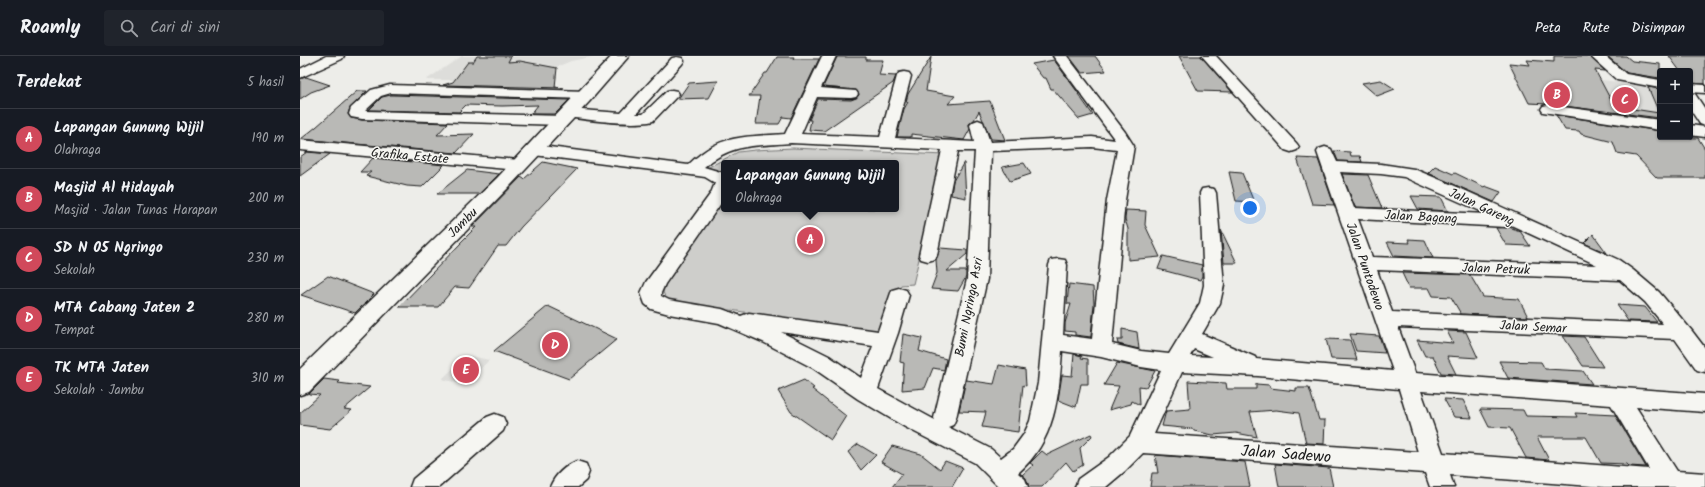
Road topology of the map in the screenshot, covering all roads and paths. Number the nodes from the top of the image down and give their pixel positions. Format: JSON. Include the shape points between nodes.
{"nodes":[{"id":1,"x":337,"y":56,"type":"edge"},
{"id":2,"x":621,"y":56,"type":"edge"},
{"id":3,"x":829,"y":56,"type":"edge"},
{"id":4,"x":1060,"y":56,"type":"edge"},
{"id":5,"x":1209,"y":56,"type":"edge"},
{"id":6,"x":1597,"y":56,"type":"edge"},
{"id":7,"x":677,"y":61,"type":"dead end"},
{"id":8,"x":300,"y":74,"type":"edge"},
{"id":9,"x":904,"y":76,"type":"dead end"},
{"id":10,"x":1657,"y":83,"type":"edge"},
{"id":11,"x":1693,"y":88,"type":"edge"},
{"id":12,"x":1705,"y":89,"type":"edge"},
{"id":13,"x":813,"y":92,"type":"junction"},
{"id":14,"x":672,"y":94,"type":"dead end"},
{"id":15,"x":851,"y":94,"type":"dead end"},
{"id":16,"x":587,"y":95,"type":"junction"},
{"id":17,"x":1693,"y":102,"type":"edge"},
{"id":18,"x":1548,"y":109,"type":"dead end"},
{"id":19,"x":566,"y":117,"type":"junction"},
{"id":20,"x":624,"y":118,"type":"junction"},
{"id":21,"x":1705,"y":121,"type":"edge"},
{"id":22,"x":978,"y":125,"type":"dead end"},
{"id":23,"x":1657,"y":125,"type":"edge"},
{"id":24,"x":1693,"y":130,"type":"edge"},
{"id":25,"x":1705,"y":132,"type":"edge"},
{"id":26,"x":791,"y":138,"type":"junction"},
{"id":27,"x":886,"y":144,"type":"junction"},
{"id":28,"x":300,"y":145,"type":"edge"},
{"id":29,"x":951,"y":146,"type":"junction"},
{"id":30,"x":1126,"y":146,"type":"junction"},
{"id":31,"x":983,"y":147,"type":"junction"},
{"id":32,"x":1291,"y":147,"type":"dead end"},
{"id":33,"x":534,"y":150,"type":"junction"},
{"id":34,"x":1328,"y":160,"type":"joint"},
{"id":35,"x":519,"y":164,"type":"junction"},
{"id":36,"x":691,"y":170,"type":"junction"},
{"id":37,"x":721,"y":179,"type":"edge"},
{"id":38,"x":721,"y":190,"type":"edge"},
{"id":39,"x":1208,"y":193,"type":"dead end"},
{"id":40,"x":1348,"y":213,"type":"junction"},
{"id":41,"x":1518,"y":222,"type":"junction"},
{"id":42,"x":928,"y":255,"type":"dead end"},
{"id":43,"x":1365,"y":264,"type":"junction"},
{"id":44,"x":1058,"y":265,"type":"dead end"},
{"id":45,"x":1626,"y":273,"type":"junction"},
{"id":46,"x":899,"y":295,"type":"dead end"},
{"id":47,"x":729,"y":319,"type":"junction"},
{"id":48,"x":1385,"y":319,"type":"junction"},
{"id":49,"x":1681,"y":332,"type":"junction"},
{"id":50,"x":1190,"y":338,"type":"junction"},
{"id":51,"x":884,"y":340,"type":"junction"},
{"id":52,"x":1052,"y":341,"type":"junction"},
{"id":53,"x":1101,"y":349,"type":"junction"},
{"id":54,"x":1175,"y":363,"type":"junction"},
{"id":55,"x":1705,"y":364,"type":"edge"},
{"id":56,"x":1258,"y":368,"type":"junction"},
{"id":57,"x":1407,"y":381,"type":"junction"},
{"id":58,"x":300,"y":385,"type":"edge"},
{"id":59,"x":866,"y":393,"type":"junction"},
{"id":60,"x":1618,"y":398,"type":"junction"},
{"id":61,"x":1705,"y":403,"type":"edge"},
{"id":62,"x":945,"y":418,"type":"dead end"},
{"id":63,"x":495,"y":424,"type":"dead end"},
{"id":64,"x":1138,"y":443,"type":"junction"},
{"id":65,"x":1433,"y":463,"type":"junction"},
{"id":66,"x":1009,"y":480,"type":"edge"},
{"id":67,"x":1672,"y":484,"type":"edge"},
{"id":68,"x":1705,"y":484,"type":"edge"},
{"id":69,"x":422,"y":487,"type":"edge"},
{"id":70,"x":1087,"y":487,"type":"edge"},
{"id":71,"x":1442,"y":487,"type":"edge"}],
"edges":[{"from":1,"to":8,"type":"street"},
{"from":2,"to":16,"type":"street","name":"Jambu"},
{"from":3,"to":13,"type":"street"},
{"from":4,"to":30,"type":"street"},
{"from":5,"to":32,"type":"street"},
{"from":6,"to":10,"type":"street","via":[[1622,77]]},
{"from":7,"to":20,"type":"street"},
{"from":9,"to":27,"type":"street"},
{"from":11,"to":12,"type":"street"},
{"from":13,"to":15,"type":"street"},
{"from":13,"to":26,"type":"street"},
{"from":14,"to":20,"type":"street","via":[[648,118]]},
{"from":16,"to":19,"type":"street","name":"Jambu"},
{"from":16,"to":19,"type":"street","via":[[390,89],[376,93],[356,110],[356,114],[362,115]]},
{"from":17,"to":21,"type":"street"},
{"from":18,"to":23,"type":"street"},
{"from":19,"to":20,"type":"street"},
{"from":19,"to":33,"type":"street","name":"Jambu"},
{"from":22,"to":31,"type":"street","name":"Bumi Ngringo Asri"},
{"from":24,"to":25,"type":"street"},
{"from":26,"to":27,"type":"street"},
{"from":26,"to":36,"type":"street","via":[[728,146],[708,156]]},
{"from":27,"to":29,"type":"street"},
{"from":28,"to":35,"type":"street","name":"Grafika Estate"},
{"from":29,"to":31,"type":"street"},
{"from":29,"to":42,"type":"street"},
{"from":30,"to":31,"type":"street","via":[[1092,142]]},
{"from":30,"to":53,"type":"street","via":[[1116,200]]},
{"from":31,"to":62,"type":"street","name":"Bumi Ngringo Asri","via":[[977,279]]},
{"from":33,"to":35,"type":"street","name":"Jambu"},
{"from":33,"to":36,"type":"street"},
{"from":34,"to":40,"type":"street","name":"Jalan Puntodewo"},
{"from":34,"to":41,"type":"street","name":"Jalan Gareng","via":[[1408,173]]},
{"from":35,"to":58,"type":"street","name":"Jambu"},
{"from":36,"to":37,"type":"street","via":[[718,176]]},
{"from":38,"to":47,"type":"street","via":[[656,282],[651,293],[652,299],[658,304]]},
{"from":39,"to":50,"type":"street","via":[[1214,285],[1210,303]]},
{"from":40,"to":41,"type":"street","name":"Jalan Bagong"},
{"from":40,"to":43,"type":"street","name":"Jalan Puntodewo"},
{"from":41,"to":45,"type":"street","name":"Jalan Gareng"},
{"from":43,"to":45,"type":"street","name":"Jalan Petruk"},
{"from":43,"to":48,"type":"street","name":"Jalan Puntodewo"},
{"from":44,"to":52,"type":"street"},
{"from":45,"to":49,"type":"street","name":"Jalan Gareng","via":[[1653,298]]},
{"from":46,"to":51,"type":"street"},
{"from":47,"to":51,"type":"street","via":[[741,318]]},
{"from":47,"to":59,"type":"street","via":[[821,362]]},
{"from":48,"to":49,"type":"street","name":"Jalan Semar"},
{"from":48,"to":57,"type":"street","name":"Jalan Puntodewo"},
{"from":49,"to":55,"type":"street","name":"Jalan Gareng"},
{"from":50,"to":54,"type":"street"},
{"from":50,"to":56,"type":"street"},
{"from":51,"to":59,"type":"street"},
{"from":52,"to":53,"type":"street"},
{"from":52,"to":66,"type":"street","via":[[1049,383],[1041,421],[1033,440],[1021,456]]},
{"from":53,"to":54,"type":"street","via":[[1141,359]]},
{"from":54,"to":56,"type":"street"},
{"from":54,"to":64,"type":"street"},
{"from":56,"to":57,"type":"street"},
{"from":57,"to":60,"type":"street"},
{"from":57,"to":65,"type":"street","name":"Jalan Puntodewo"},
{"from":59,"to":66,"type":"street","via":[[983,456]]},
{"from":60,"to":61,"type":"street"},
{"from":60,"to":67,"type":"street"},
{"from":63,"to":69,"type":"street"},
{"from":64,"to":65,"type":"street","name":"Jalan Sadewo"},
{"from":64,"to":70,"type":"street"},
{"from":65,"to":67,"type":"street","name":"Jalan Sadewo"},
{"from":65,"to":71,"type":"street","name":"Jalan Puntodewo"},
{"from":67,"to":68,"type":"street","name":"Jalan Sadewo"}]}
